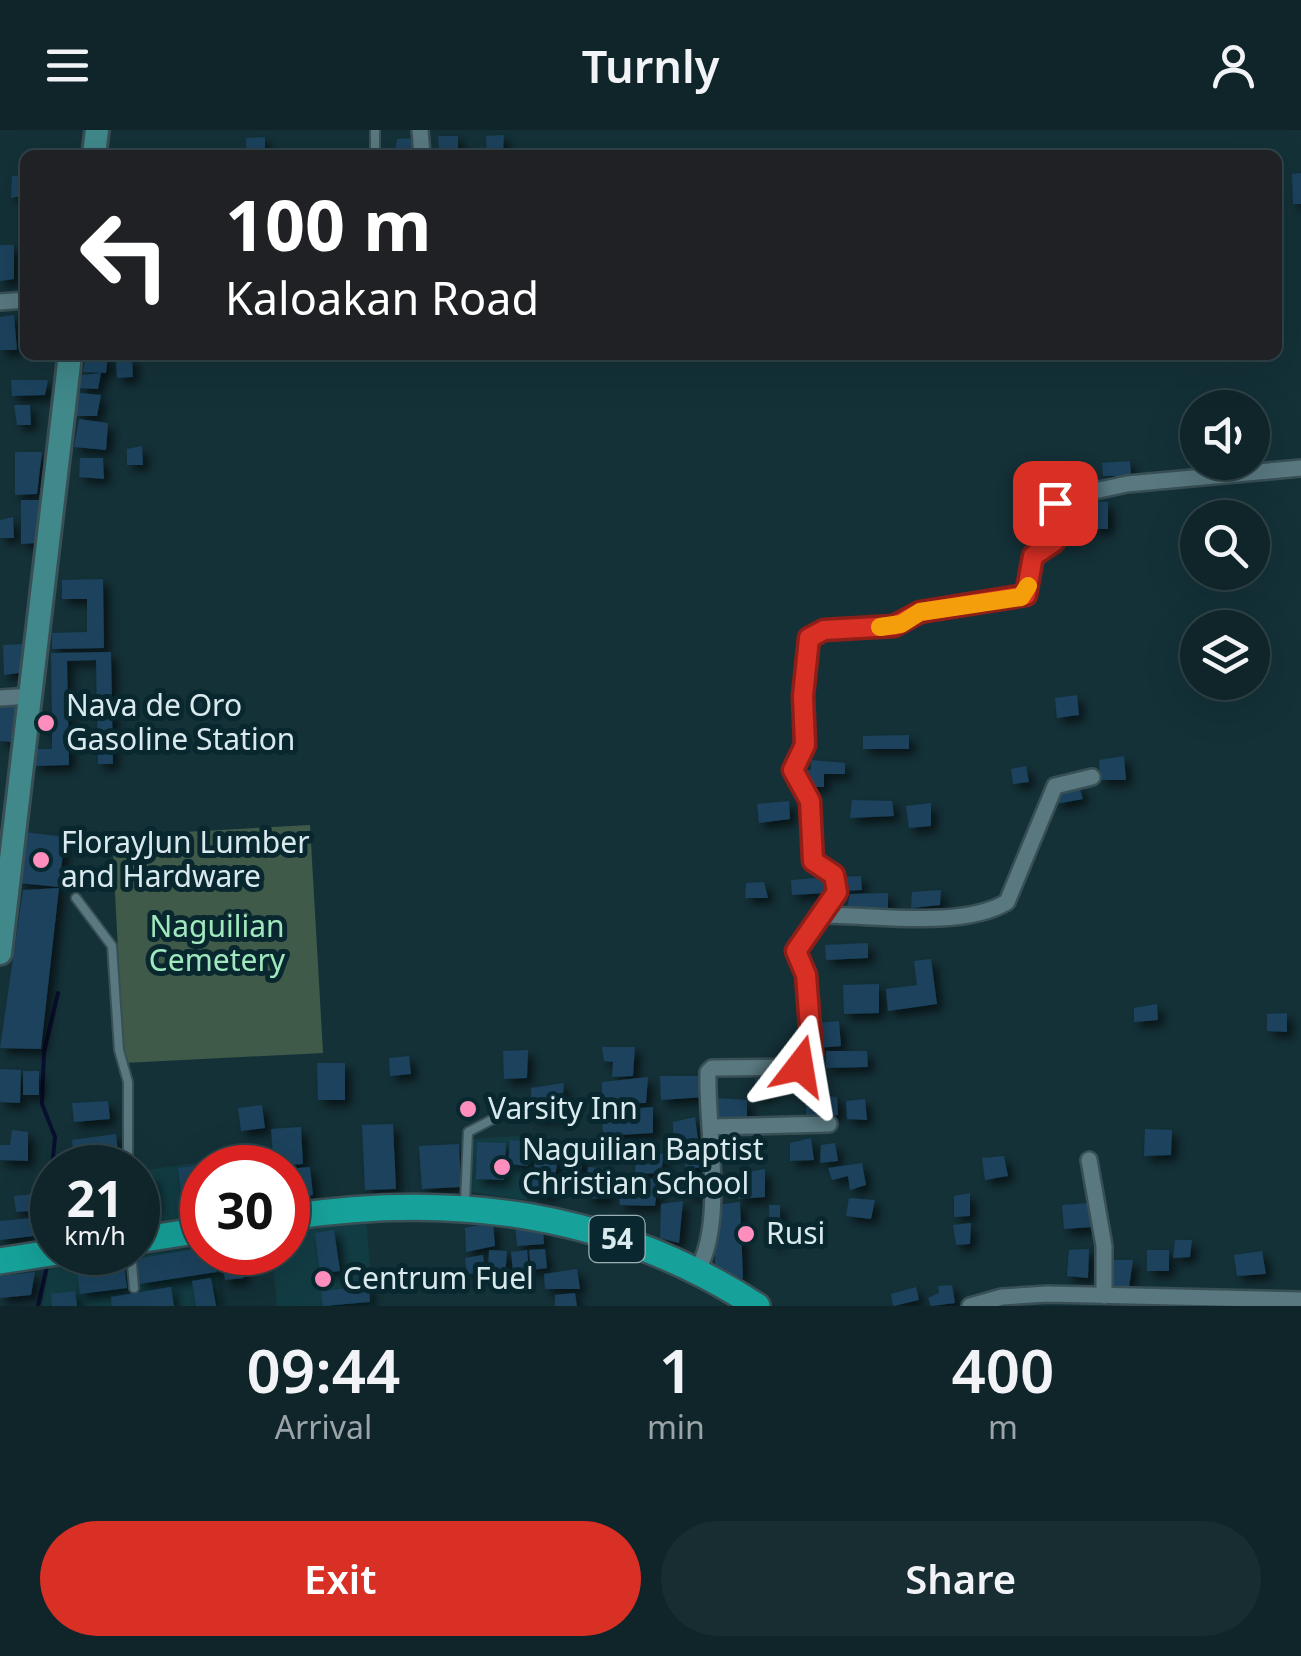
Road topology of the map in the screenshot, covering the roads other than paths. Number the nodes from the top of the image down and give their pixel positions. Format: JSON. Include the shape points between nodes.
{"nodes":[{"id":1,"x":69,"y":360,"type":"edge"},
{"id":2,"x":1301,"y":468,"type":"edge"},
{"id":3,"x":31,"y":696,"type":"junction"},
{"id":4,"x":0,"y":698,"type":"edge"},
{"id":5,"x":1092,"y":778,"type":"dead end"},
{"id":6,"x":5,"y":851,"type":"edge"},
{"id":7,"x":76,"y":898,"type":"dead end"},
{"id":8,"x":823,"y":915,"type":"junction"},
{"id":9,"x":0,"y":953,"type":"edge"},
{"id":10,"x":497,"y":1117,"type":"dead end"},
{"id":11,"x":830,"y":1124,"type":"dead end"},
{"id":12,"x":710,"y":1127,"type":"junction"},
{"id":13,"x":128,"y":1145,"type":"edge"},
{"id":14,"x":1090,"y":1160,"type":"dead end"},
{"id":15,"x":466,"y":1207,"type":"junction"},
{"id":16,"x":310,"y":1214,"type":"edge"},
{"id":17,"x":30,"y":1256,"type":"edge"},
{"id":18,"x":0,"y":1261,"type":"edge"},
{"id":19,"x":697,"y":1271,"type":"junction"},
{"id":20,"x":133,"y":1275,"type":"edge"},
{"id":21,"x":134,"y":1288,"type":"dead end"},
{"id":22,"x":1104,"y":1296,"type":"junction"},
{"id":23,"x":1301,"y":1300,"type":"edge"},
{"id":24,"x":757,"y":1306,"type":"edge"},
{"id":25,"x":970,"y":1306,"type":"edge"}],
"edges":[{"from":1,"to":3,"type":"main road"},
{"from":2,"to":8,"type":"street","via":[[1127,484],[1058,500],[1054,542],[1033,556],[1026,595],[809,638],[805,745],[793,770],[810,801],[813,861],[836,882],[836,898]]},
{"from":3,"to":4,"type":"street"},
{"from":3,"to":6,"type":"main road"},
{"from":5,"to":8,"type":"street","via":[[1055,786],[1007,902],[990,912]]},
{"from":6,"to":9,"type":"main road"},
{"from":7,"to":13,"type":"lane","via":[[112,946],[118,1050],[128,1082]]},
{"from":8,"to":12,"type":"street","via":[[796,951],[806,975],[812,1035],[807,1061],[790,1068],[710,1069]]},
{"from":10,"to":15,"type":"lane","via":[[468,1132]]},
{"from":11,"to":12,"type":"street"},
{"from":12,"to":19,"type":"street","via":[[706,1251]]},
{"from":14,"to":22,"type":"street","via":[[1104,1246]]},
{"from":15,"to":16,"type":"highway","number":"54","via":[[379,1206]]},
{"from":15,"to":19,"type":"highway","number":"54","via":[[559,1221]]},
{"from":17,"to":18,"type":"highway"},
{"from":19,"to":24,"type":"highway","number":"54"},
{"from":20,"to":21,"type":"lane"},
{"from":22,"to":23,"type":"street"},
{"from":22,"to":25,"type":"street","via":[[1016,1296]]}]}
